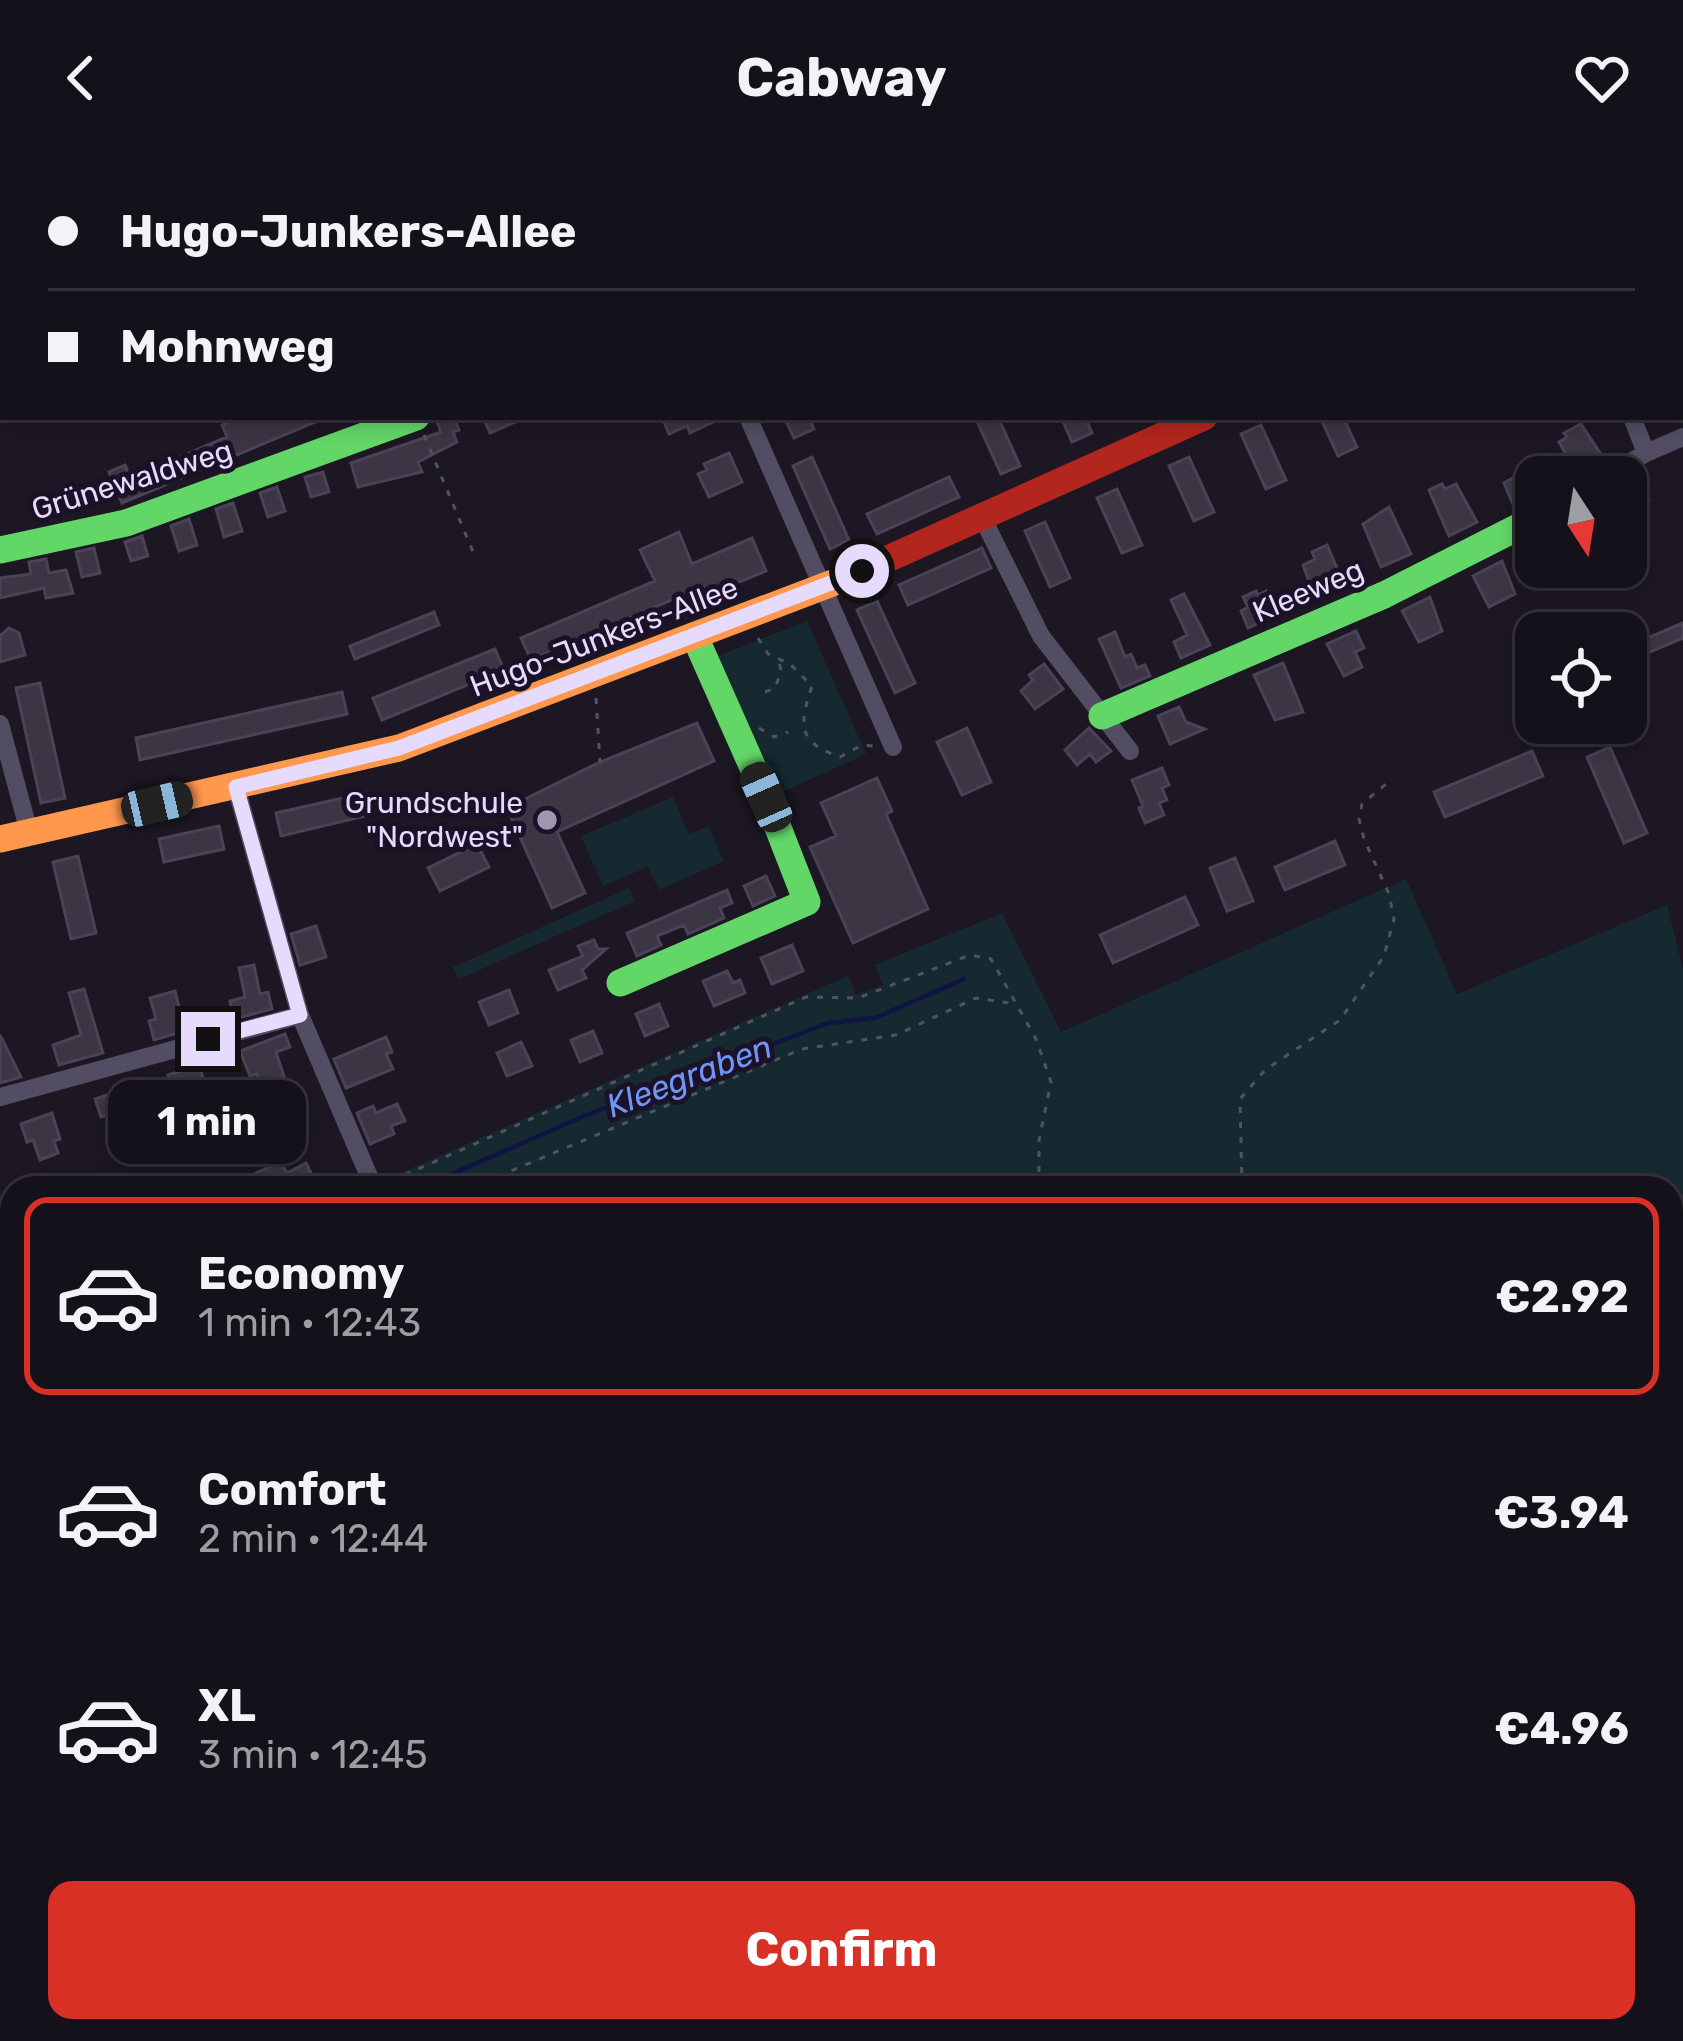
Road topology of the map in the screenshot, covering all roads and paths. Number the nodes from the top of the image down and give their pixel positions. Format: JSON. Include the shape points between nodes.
{"nodes":[{"id":1,"x":749,"y":420,"type":"edge"},
{"id":2,"x":1197,"y":420,"type":"edge"},
{"id":3,"x":1634,"y":420,"type":"edge"},
{"id":4,"x":420,"y":427,"type":"edge"},
{"id":5,"x":1683,"y":437,"type":"edge"},
{"id":6,"x":1646,"y":453,"type":"junction"},
{"id":7,"x":1641,"y":456,"type":"edge"},
{"id":8,"x":982,"y":517,"type":"junction"},
{"id":9,"x":1515,"y":529,"type":"edge"},
{"id":10,"x":0,"y":550,"type":"edge"},
{"id":11,"x":476,"y":559,"type":"dead end"},
{"id":12,"x":822,"y":589,"type":"junction"},
{"id":13,"x":761,"y":627,"type":"dead end"},
{"id":14,"x":695,"y":637,"type":"junction"},
{"id":15,"x":779,"y":658,"type":"junction"},
{"id":16,"x":594,"y":690,"type":"dead end"},
{"id":17,"x":765,"y":692,"type":"dead end"},
{"id":18,"x":1102,"y":716,"type":"junction"},
{"id":19,"x":0,"y":724,"type":"edge"},
{"id":20,"x":893,"y":747,"type":"joint"},
{"id":21,"x":1130,"y":751,"type":"dead end"},
{"id":22,"x":600,"y":762,"type":"dead end"},
{"id":23,"x":1386,"y":784,"type":"dead end"},
{"id":24,"x":236,"y":787,"type":"junction"},
{"id":25,"x":29,"y":832,"type":"junction"},
{"id":26,"x":0,"y":838,"type":"edge"},
{"id":27,"x":620,"y":983,"type":"dead end"},
{"id":28,"x":1018,"y":1004,"type":"junction"},
{"id":29,"x":300,"y":1015,"type":"junction"},
{"id":30,"x":0,"y":1097,"type":"edge"},
{"id":31,"x":370,"y":1176,"type":"edge"},
{"id":32,"x":402,"y":1176,"type":"edge"},
{"id":33,"x":499,"y":1176,"type":"edge"},
{"id":34,"x":1039,"y":1176,"type":"edge"},
{"id":35,"x":1243,"y":1176,"type":"edge"}],
"edges":[{"from":1,"to":12,"type":"street"},
{"from":2,"to":8,"type":"street","name":"Hugo-Junkers-Allee"},
{"from":3,"to":6,"type":"street"},
{"from":4,"to":10,"type":"street","name":"Grünewaldweg","via":[[126,524]]},
{"from":4,"to":11,"type":"path"},
{"from":5,"to":6,"type":"street"},
{"from":6,"to":7,"type":"street"},
{"from":8,"to":12,"type":"street","name":"Hugo-Junkers-Allee"},
{"from":8,"to":18,"type":"street","via":[[1042,636]]},
{"from":9,"to":18,"type":"street","name":"Kleeweg","via":[[1384,595]]},
{"from":12,"to":14,"type":"street","name":"Hugo-Junkers-Allee"},
{"from":12,"to":20,"type":"street"},
{"from":13,"to":15,"type":"path","via":[[757,641]]},
{"from":14,"to":24,"type":"street","name":"Hugo-Junkers-Allee","via":[[399,748]]},
{"from":14,"to":27,"type":"street","via":[[807,902]]},
{"from":15,"to":17,"type":"path","via":[[775,688]]},
{"from":15,"to":20,"type":"path","via":[[812,686],[802,714],[817,749],[840,757],[862,745]]},
{"from":16,"to":22,"type":"path"},
{"from":18,"to":21,"type":"street"},
{"from":19,"to":25,"type":"street"},
{"from":23,"to":35,"type":"path","via":[[1362,804],[1359,819],[1394,919],[1384,956],[1340,1020],[1265,1070],[1240,1100]]},
{"from":24,"to":25,"type":"street","name":"Hugo-Junkers-Allee"},
{"from":24,"to":29,"type":"street"},
{"from":25,"to":26,"type":"street","name":"Hugo-Junkers-Allee"},
{"from":28,"to":32,"type":"path","via":[[991,959],[970,955],[858,998],[806,997]]},
{"from":28,"to":33,"type":"path","via":[[976,998],[896,1035],[802,1049]]},
{"from":28,"to":34,"type":"path","via":[[1052,1082]]},
{"from":29,"to":30,"type":"street"},
{"from":29,"to":31,"type":"street"}]}
